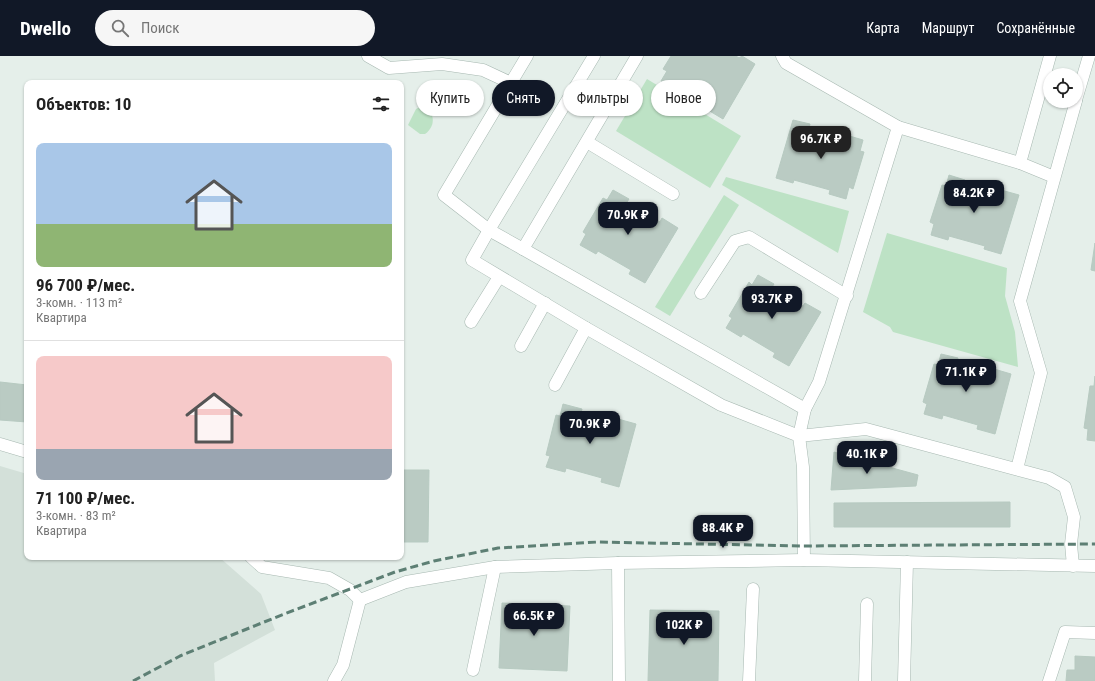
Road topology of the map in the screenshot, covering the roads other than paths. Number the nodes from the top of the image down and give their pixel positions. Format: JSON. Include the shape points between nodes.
{"nodes":[{"id":1,"x":368,"y":56,"type":"edge"},
{"id":2,"x":527,"y":56,"type":"edge"},
{"id":3,"x":594,"y":56,"type":"edge"},
{"id":4,"x":637,"y":56,"type":"edge"},
{"id":5,"x":782,"y":56,"type":"edge"},
{"id":6,"x":1050,"y":56,"type":"edge"},
{"id":7,"x":1089,"y":56,"type":"edge"},
{"id":8,"x":1083,"y":77,"type":"edge"},
{"id":9,"x":506,"y":80,"type":"edge"},
{"id":10,"x":512,"y":80,"type":"edge"},
{"id":11,"x":1074,"y":108,"type":"edge"},
{"id":12,"x":492,"y":114,"type":"edge"},
{"id":13,"x":898,"y":127,"type":"junction"},
{"id":14,"x":588,"y":142,"type":"junction"},
{"id":15,"x":1020,"y":162,"type":"junction"},
{"id":16,"x":1054,"y":177,"type":"junction"},
{"id":17,"x":672,"y":194,"type":"dead end"},
{"id":18,"x":489,"y":230,"type":"junction"},
{"id":19,"x":523,"y":249,"type":"junction"},
{"id":20,"x":499,"y":277,"type":"junction"},
{"id":21,"x":701,"y":293,"type":"dead end"},
{"id":22,"x":847,"y":296,"type":"junction"},
{"id":23,"x":545,"y":303,"type":"junction"},
{"id":24,"x":471,"y":322,"type":"dead end"},
{"id":25,"x":586,"y":328,"type":"junction"},
{"id":26,"x":521,"y":346,"type":"dead end"},
{"id":27,"x":555,"y":384,"type":"dead end"},
{"id":28,"x":806,"y":409,"type":"junction"},
{"id":29,"x":799,"y":436,"type":"junction"},
{"id":30,"x":0,"y":444,"type":"edge"},
{"id":31,"x":24,"y":451,"type":"edge"},
{"id":32,"x":1017,"y":469,"type":"junction"},
{"id":33,"x":254,"y":560,"type":"edge"},
{"id":34,"x":804,"y":560,"type":"junction"},
{"id":35,"x":618,"y":562,"type":"junction"},
{"id":36,"x":907,"y":562,"type":"junction"},
{"id":37,"x":1073,"y":566,"type":"junction"},
{"id":38,"x":1095,"y":566,"type":"edge"},
{"id":39,"x":495,"y":567,"type":"junction"},
{"id":40,"x":753,"y":589,"type":"dead end"},
{"id":41,"x":360,"y":600,"type":"junction"},
{"id":42,"x":867,"y":604,"type":"dead end"},
{"id":43,"x":1095,"y":634,"type":"edge"},
{"id":44,"x":473,"y":670,"type":"dead end"},
{"id":45,"x":334,"y":681,"type":"edge"},
{"id":46,"x":619,"y":681,"type":"edge"},
{"id":47,"x":749,"y":681,"type":"edge"},
{"id":48,"x":865,"y":681,"type":"edge"},
{"id":49,"x":904,"y":681,"type":"edge"},
{"id":50,"x":1049,"y":681,"type":"edge"}],
"edges":[{"from":1,"to":9,"type":"street","via":[[389,68],[442,64],[483,70]]},
{"from":2,"to":10,"type":"street"},
{"from":3,"to":18,"type":"street"},
{"from":4,"to":14,"type":"street"},
{"from":5,"to":13,"type":"street","via":[[786,63]]},
{"from":6,"to":15,"type":"street"},
{"from":7,"to":8,"type":"street"},
{"from":11,"to":16,"type":"street"},
{"from":12,"to":18,"type":"street","via":[[444,195]]},
{"from":13,"to":15,"type":"street"},
{"from":13,"to":22,"type":"street"},
{"from":14,"to":17,"type":"street"},
{"from":14,"to":19,"type":"street"},
{"from":15,"to":16,"type":"street"},
{"from":16,"to":32,"type":"street","via":[[1020,301],[1041,373]]},
{"from":18,"to":19,"type":"street"},
{"from":18,"to":20,"type":"street","via":[[472,260]]},
{"from":19,"to":28,"type":"street"},
{"from":20,"to":23,"type":"street"},
{"from":20,"to":24,"type":"street"},
{"from":21,"to":22,"type":"street","via":[[735,241],[749,236]]},
{"from":22,"to":28,"type":"street","via":[[819,382]]},
{"from":23,"to":25,"type":"street"},
{"from":23,"to":26,"type":"street"},
{"from":25,"to":27,"type":"street"},
{"from":25,"to":29,"type":"street","via":[[721,405]]},
{"from":28,"to":29,"type":"street"},
{"from":29,"to":32,"type":"street","via":[[866,429]]},
{"from":29,"to":34,"type":"street","via":[[803,467]]},
{"from":30,"to":31,"type":"street"},
{"from":32,"to":37,"type":"street","via":[[1049,478],[1065,487],[1074,517],[1071,544]]},
{"from":33,"to":41,"type":"street","via":[[262,567],[329,578],[350,590]]},
{"from":34,"to":35,"type":"street"},
{"from":34,"to":36,"type":"street"},
{"from":35,"to":39,"type":"street"},
{"from":35,"to":46,"type":"street"},
{"from":36,"to":37,"type":"street"},
{"from":36,"to":49,"type":"street"},
{"from":37,"to":38,"type":"street"},
{"from":39,"to":41,"type":"street","via":[[406,582]]},
{"from":39,"to":44,"type":"street"},
{"from":40,"to":47,"type":"street"},
{"from":41,"to":45,"type":"street","via":[[343,665]]},
{"from":42,"to":48,"type":"street"},
{"from":43,"to":50,"type":"street","via":[[1065,632]]}]}
